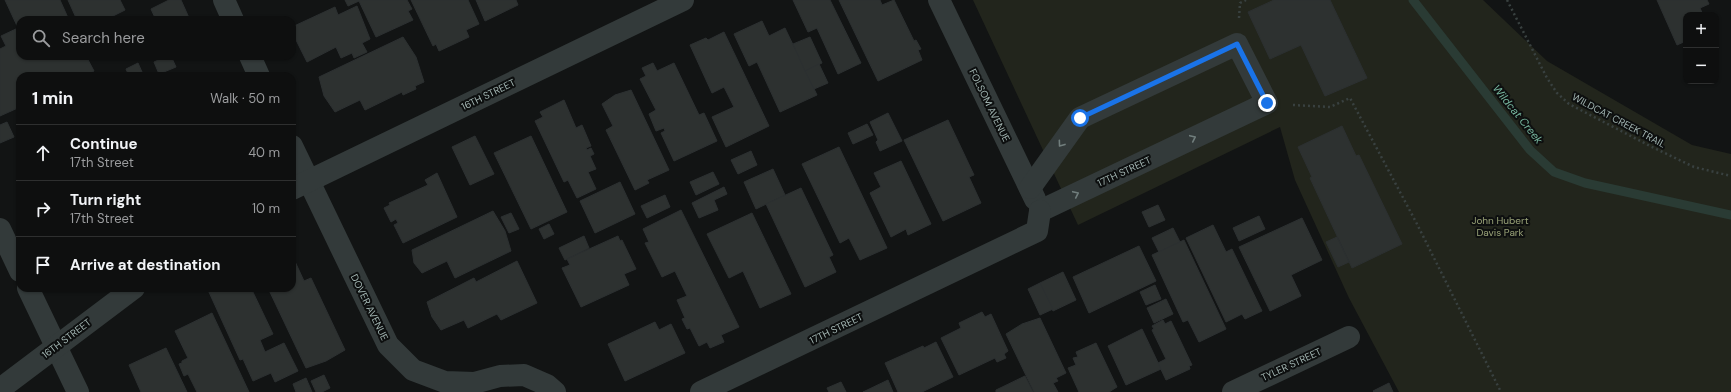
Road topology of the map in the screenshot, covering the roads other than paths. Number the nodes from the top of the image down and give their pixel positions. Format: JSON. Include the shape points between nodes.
{"nodes":[{"id":1,"x":224,"y":0,"type":"edge"},
{"id":2,"x":683,"y":0,"type":"edge"},
{"id":3,"x":939,"y":0,"type":"edge"},
{"id":4,"x":231,"y":16,"type":"edge"},
{"id":5,"x":252,"y":60,"type":"edge"},
{"id":6,"x":258,"y":72,"type":"edge"},
{"id":7,"x":296,"y":165,"type":"edge"},
{"id":8,"x":300,"y":184,"type":"edge"},
{"id":9,"x":1030,"y":188,"type":"junction"},
{"id":10,"x":1040,"y":211,"type":"junction"},
{"id":11,"x":0,"y":229,"type":"edge"},
{"id":12,"x":16,"y":263,"type":"edge"},
{"id":13,"x":30,"y":292,"type":"edge"},
{"id":14,"x":129,"y":292,"type":"edge"},
{"id":15,"x":1349,"y":336,"type":"dead end"},
{"id":16,"x":56,"y":346,"type":"junction"},
{"id":17,"x":0,"y":389,"type":"edge"},
{"id":18,"x":78,"y":392,"type":"edge"},
{"id":19,"x":555,"y":392,"type":"edge"},
{"id":20,"x":701,"y":392,"type":"edge"},
{"id":21,"x":1232,"y":392,"type":"edge"}],
"edges":[{"from":1,"to":4,"type":"street"},
{"from":2,"to":8,"type":"street","name":"16TH STREET"},
{"from":3,"to":9,"type":"street","name":"FOLSOM AVENUE"},
{"from":5,"to":6,"type":"street"},
{"from":7,"to":8,"type":"street","name":"DOVER AVENUE"},
{"from":8,"to":19,"type":"street","name":"DOVER AVENUE","via":[[388,345],[413,370],[445,382],[474,383],[500,376],[524,375],[547,385]]},
{"from":9,"to":10,"type":"street","name":"FOLSOM AVENUE"},
{"from":10,"to":9,"type":"street","name":"17TH STREET","one_way":true,"via":[[1267,103],[1237,44],[1080,118]]},
{"from":10,"to":20,"type":"street","name":"17TH STREET","via":[[1037,231]]},
{"from":11,"to":12,"type":"street"},
{"from":13,"to":16,"type":"street"},
{"from":14,"to":16,"type":"street","name":"16TH STREET"},
{"from":15,"to":21,"type":"street","name":"TYLER STREET"},
{"from":16,"to":17,"type":"street","name":"16TH STREET"},
{"from":16,"to":18,"type":"street"}]}
